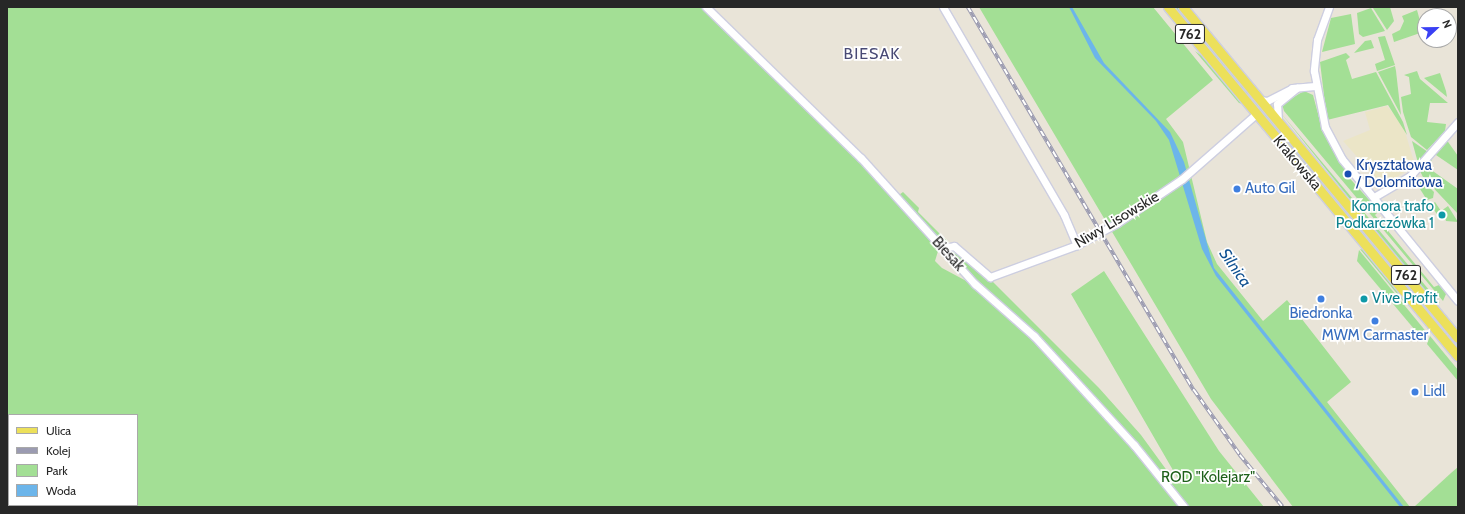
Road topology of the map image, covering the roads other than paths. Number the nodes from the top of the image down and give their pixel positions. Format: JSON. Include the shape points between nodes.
{"nodes":[{"id":1,"x":706,"y":7,"type":"edge"},
{"id":2,"x":943,"y":7,"type":"edge"},
{"id":3,"x":1168,"y":7,"type":"edge"},
{"id":4,"x":1182,"y":7,"type":"edge"},
{"id":5,"x":1329,"y":7,"type":"edge"},
{"id":6,"x":1315,"y":86,"type":"junction"},
{"id":7,"x":1297,"y":88,"type":"junction"},
{"id":8,"x":1260,"y":100,"type":"junction"},
{"id":9,"x":1256,"y":114,"type":"junction"},
{"id":10,"x":1279,"y":122,"type":"junction"},
{"id":11,"x":1458,"y":122,"type":"edge"},
{"id":12,"x":1374,"y":197,"type":"junction"},
{"id":13,"x":1077,"y":245,"type":"junction"},
{"id":14,"x":942,"y":248,"type":"junction"},
{"id":15,"x":1458,"y":301,"type":"edge"},
{"id":16,"x":1458,"y":338,"type":"edge"},
{"id":17,"x":1458,"y":356,"type":"edge"},
{"id":18,"x":1184,"y":507,"type":"edge"}],
"edges":[{"from":1,"to":14,"type":"street","name":"Biesak","via":[[862,158]]},
{"from":2,"to":13,"type":"street","via":[[1064,216]]},
{"from":3,"to":9,"type":"main road","name":"Krakowska","number":"762"},
{"from":4,"to":8,"type":"main road","name":"Krakowska","number":"762"},
{"from":5,"to":6,"type":"street","via":[[1317,40]]},
{"from":6,"to":7,"type":"street"},
{"from":6,"to":12,"type":"street","via":[[1320,113],[1332,142]]},
{"from":7,"to":8,"type":"street","via":[[1267,101]]},
{"from":7,"to":10,"type":"street","via":[[1277,104]]},
{"from":8,"to":10,"type":"main road","name":"Krakowska","number":"762"},
{"from":9,"to":13,"type":"street","name":"Niwy Lisowskie","via":[[1182,179],[1117,223]]},
{"from":9,"to":17,"type":"main road","name":"Krakowska","number":"762"},
{"from":10,"to":16,"type":"main road","name":"Krakowska","number":"762"},
{"from":11,"to":12,"type":"street","via":[[1410,176]]},
{"from":12,"to":15,"type":"street"},
{"from":13,"to":14,"type":"street","name":"Niwy Lisowskie","via":[[990,277],[954,246]]},
{"from":14,"to":18,"type":"street","name":"Biesak","via":[[1079,384]]}]}
